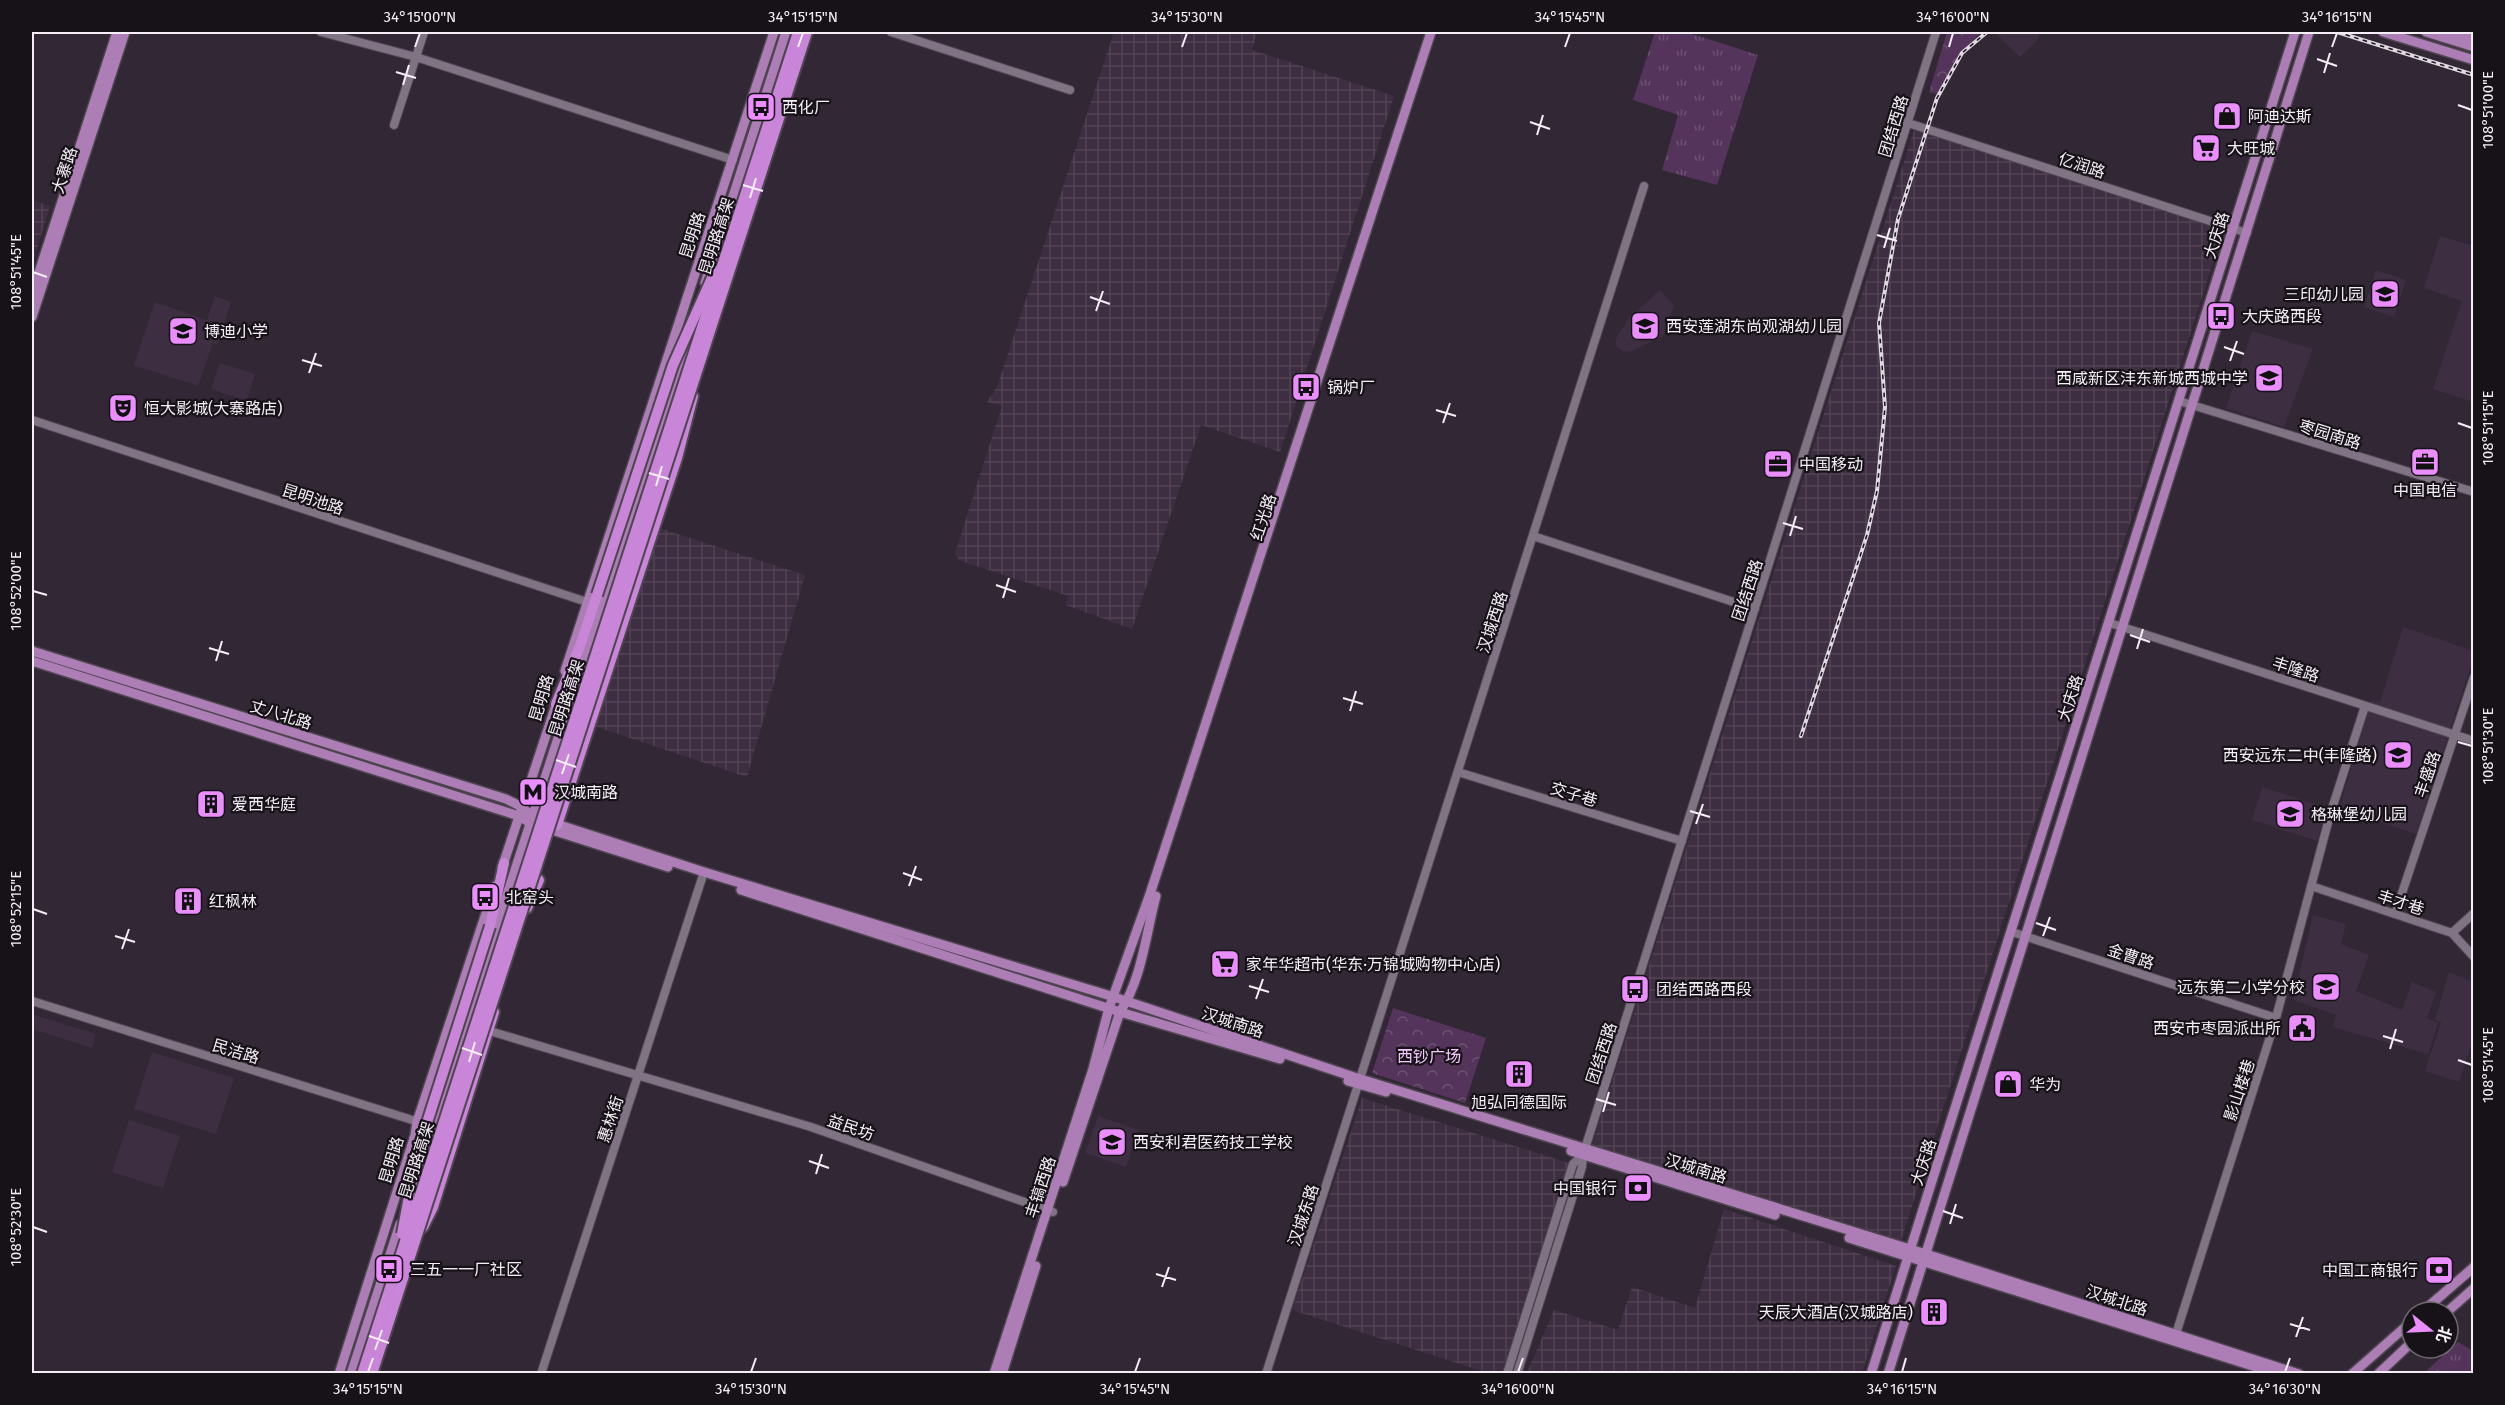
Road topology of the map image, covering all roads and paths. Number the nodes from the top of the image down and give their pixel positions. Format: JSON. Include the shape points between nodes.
{"nodes":[{"id":1,"x":117,"y":32,"type":"edge"},
{"id":2,"x":125,"y":32,"type":"edge"},
{"id":3,"x":321,"y":32,"type":"edge"},
{"id":4,"x":424,"y":32,"type":"edge"},
{"id":5,"x":774,"y":32,"type":"edge"},
{"id":6,"x":786,"y":32,"type":"edge"},
{"id":7,"x":798,"y":32,"type":"edge"},
{"id":8,"x":807,"y":32,"type":"edge"},
{"id":9,"x":891,"y":32,"type":"edge"},
{"id":10,"x":1433,"y":32,"type":"edge"},
{"id":11,"x":1936,"y":32,"type":"edge"},
{"id":12,"x":2295,"y":32,"type":"edge"},
{"id":13,"x":2309,"y":32,"type":"edge"},
{"id":14,"x":2383,"y":32,"type":"edge"},
{"id":15,"x":2403,"y":32,"type":"edge"},
{"id":16,"x":2426,"y":32,"type":"edge"},
{"id":17,"x":2449,"y":32,"type":"edge"},
{"id":18,"x":2474,"y":39,"type":"edge"},
{"id":19,"x":2474,"y":47,"type":"edge"},
{"id":20,"x":2474,"y":54,"type":"edge"},
{"id":21,"x":416,"y":57,"type":"junction"},
{"id":22,"x":2474,"y":60,"type":"edge"},
{"id":23,"x":1070,"y":90,"type":"dead end"},
{"id":24,"x":1908,"y":123,"type":"junction"},
{"id":25,"x":394,"y":124,"type":"dead end"},
{"id":26,"x":733,"y":160,"type":"junction"},
{"id":27,"x":1644,"y":186,"type":"dead end"},
{"id":28,"x":2234,"y":228,"type":"junction"},
{"id":29,"x":2247,"y":232,"type":"junction"},
{"id":30,"x":731,"y":238,"type":"junction"},
{"id":31,"x":32,"y":294,"type":"edge"},
{"id":32,"x":32,"y":317,"type":"edge"},
{"id":33,"x":698,"y":370,"type":"junction"},
{"id":34,"x":2179,"y":401,"type":"junction"},
{"id":35,"x":2192,"y":405,"type":"junction"},
{"id":36,"x":32,"y":420,"type":"edge"},
{"id":37,"x":2474,"y":492,"type":"edge"},
{"id":38,"x":1533,"y":536,"type":"junction"},
{"id":39,"x":586,"y":602,"type":"junction"},
{"id":40,"x":1755,"y":609,"type":"junction"},
{"id":41,"x":2110,"y":623,"type":"junction"},
{"id":42,"x":2123,"y":627,"type":"junction"},
{"id":43,"x":32,"y":651,"type":"edge"},
{"id":44,"x":32,"y":661,"type":"edge"},
{"id":45,"x":2474,"y":677,"type":"edge"},
{"id":46,"x":556,"y":704,"type":"junction"},
{"id":47,"x":2365,"y":706,"type":"junction"},
{"id":48,"x":2455,"y":735,"type":"junction"},
{"id":49,"x":2474,"y":741,"type":"edge"},
{"id":50,"x":1458,"y":772,"type":"junction"},
{"id":51,"x":520,"y":811,"type":"junction"},
{"id":52,"x":531,"y":820,"type":"junction"},
{"id":53,"x":557,"y":825,"type":"junction"},
{"id":54,"x":1682,"y":841,"type":"junction"},
{"id":55,"x":504,"y":863,"type":"junction"},
{"id":56,"x":703,"y":875,"type":"junction"},
{"id":57,"x":539,"y":880,"type":"dead end"},
{"id":58,"x":2311,"y":886,"type":"junction"},
{"id":59,"x":2474,"y":913,"type":"edge"},
{"id":60,"x":2395,"y":914,"type":"junction"},
{"id":61,"x":2012,"y":932,"type":"junction"},
{"id":62,"x":2452,"y":933,"type":"junction"},
{"id":63,"x":2024,"y":936,"type":"junction"},
{"id":64,"x":2474,"y":957,"type":"edge"},
{"id":65,"x":1114,"y":997,"type":"junction"},
{"id":66,"x":32,"y":1001,"type":"edge"},
{"id":67,"x":1127,"y":1001,"type":"junction"},
{"id":68,"x":1109,"y":1008,"type":"junction"},
{"id":69,"x":1120,"y":1012,"type":"junction"},
{"id":70,"x":2276,"y":1018,"type":"junction"},
{"id":71,"x":494,"y":1032,"type":"dead end"},
{"id":72,"x":1365,"y":1065,"type":"joint"},
{"id":73,"x":638,"y":1076,"type":"junction"},
{"id":74,"x":1360,"y":1081,"type":"junction"},
{"id":75,"x":417,"y":1122,"type":"junction"},
{"id":76,"x":432,"y":1126,"type":"junction"},
{"id":77,"x":1584,"y":1152,"type":"junction"},
{"id":78,"x":1051,"y":1211,"type":"junction"},
{"id":79,"x":412,"y":1249,"type":"junction"},
{"id":80,"x":1909,"y":1254,"type":"junction"},
{"id":81,"x":1925,"y":1258,"type":"junction"},
{"id":82,"x":2474,"y":1267,"type":"edge"},
{"id":83,"x":396,"y":1268,"type":"junction"},
{"id":84,"x":2474,"y":1288,"type":"edge"},
{"id":85,"x":2436,"y":1300,"type":"edge"},
{"id":86,"x":2460,"y":1300,"type":"edge"},
{"id":87,"x":2400,"y":1332,"type":"edge"},
{"id":88,"x":2174,"y":1338,"type":"junction"},
{"id":89,"x":2400,"y":1353,"type":"edge"},
{"id":90,"x":339,"y":1374,"type":"edge"},
{"id":91,"x":351,"y":1374,"type":"edge"},
{"id":92,"x":362,"y":1374,"type":"edge"},
{"id":93,"x":372,"y":1374,"type":"edge"},
{"id":94,"x":541,"y":1374,"type":"edge"},
{"id":95,"x":994,"y":1374,"type":"edge"},
{"id":96,"x":1002,"y":1374,"type":"edge"},
{"id":97,"x":1266,"y":1374,"type":"edge"},
{"id":98,"x":1507,"y":1374,"type":"edge"},
{"id":99,"x":1517,"y":1374,"type":"edge"},
{"id":100,"x":1871,"y":1374,"type":"edge"},
{"id":101,"x":1888,"y":1374,"type":"edge"},
{"id":102,"x":2278,"y":1374,"type":"edge"},
{"id":103,"x":2299,"y":1374,"type":"edge"},
{"id":104,"x":2352,"y":1374,"type":"edge"},
{"id":105,"x":2378,"y":1374,"type":"edge"}],
"edges":[{"from":1,"to":31,"type":"main road","name":"大寨路"},
{"from":2,"to":32,"type":"main road","name":"大寨路"},
{"from":3,"to":21,"type":"street"},
{"from":4,"to":21,"type":"street"},
{"from":5,"to":26,"type":"main road","name":"昆明路"},
{"from":6,"to":52,"type":"main road","name":"昆明路"},
{"from":7,"to":30,"type":"highway","name":"昆明路高架","bridge":true},
{"from":8,"to":33,"type":"highway","name":"昆明路高架","bridge":true},
{"from":9,"to":23,"type":"street"},
{"from":10,"to":65,"type":"main road","name":"红光路"},
{"from":10,"to":67,"type":"main road","name":"红光路","via":[[1157,889]]},
{"from":11,"to":24,"type":"street","name":"团结西路"},
{"from":12,"to":28,"type":"main road","name":"大庆路"},
{"from":13,"to":29,"type":"main road","name":"大庆路"},
{"from":14,"to":22,"type":"main road"},
{"from":15,"to":20,"type":"main road"},
{"from":16,"to":19,"type":"main road"},
{"from":17,"to":18,"type":"main road"},
{"from":21,"to":25,"type":"street"},
{"from":21,"to":26,"type":"street"},
{"from":24,"to":28,"type":"street","name":"亿润路"},
{"from":24,"to":40,"type":"street","name":"团结西路"},
{"from":26,"to":39,"type":"main road","name":"昆明路"},
{"from":27,"to":38,"type":"street","name":"汉城西路"},
{"from":28,"to":29,"type":"street","name":"亿润路"},
{"from":28,"to":34,"type":"main road","name":"大庆路"},
{"from":29,"to":35,"type":"main road","name":"大庆路"},
{"from":30,"to":46,"type":"highway","bridge":true,"via":[[673,365],[580,646]]},
{"from":30,"to":83,"type":"highway","name":"昆明路高架","bridge":true},
{"from":33,"to":53,"type":"highway","bridge":true,"via":[[677,458]]},
{"from":33,"to":79,"type":"highway","name":"昆明路高架","bridge":true},
{"from":34,"to":35,"type":"street","name":"枣园南路"},
{"from":34,"to":41,"type":"main road","name":"大庆路"},
{"from":35,"to":37,"type":"street","name":"枣园南路"},
{"from":35,"to":42,"type":"main road","name":"大庆路"},
{"from":36,"to":39,"type":"street","name":"昆明池路"},
{"from":38,"to":40,"type":"street"},
{"from":38,"to":50,"type":"street","name":"汉城西路"},
{"from":39,"to":46,"type":"main road","name":"昆明路"},
{"from":40,"to":54,"type":"street","name":"团结西路"},
{"from":41,"to":42,"type":"street","name":"丰隆路"},
{"from":41,"to":61,"type":"main road","name":"大庆路"},
{"from":42,"to":47,"type":"street","name":"丰隆路"},
{"from":42,"to":63,"type":"main road","name":"大庆路"},
{"from":43,"to":51,"type":"main road","name":"丈八北路","via":[[506,799]]},
{"from":44,"to":51,"type":"main road","name":"丈八北路"},
{"from":45,"to":48,"type":"street","name":"丰盛路"},
{"from":46,"to":51,"type":"main road","name":"昆明路"},
{"from":47,"to":48,"type":"street","name":"丰隆路"},
{"from":47,"to":58,"type":"street","name":"影山楼巷"},
{"from":48,"to":49,"type":"street","name":"丰隆路"},
{"from":48,"to":60,"type":"street","name":"丰盛路"},
{"from":50,"to":54,"type":"street","name":"交子巷"},
{"from":50,"to":72,"type":"street","name":"汉城西路"},
{"from":51,"to":52,"type":"main road"},
{"from":51,"to":55,"type":"main road","name":"昆明路"},
{"from":52,"to":53,"type":"main road","name":"汉城南路"},
{"from":52,"to":56,"type":"main road","name":"汉城南路"},
{"from":52,"to":76,"type":"main road","name":"昆明路"},
{"from":53,"to":56,"type":"main road","name":"汉城南路"},
{"from":54,"to":77,"type":"street","name":"团结西路"},
{"from":55,"to":75,"type":"main road","name":"昆明路"},
{"from":55,"to":83,"type":"highway","bridge":true,"via":[[490,926],[417,1154]]},
{"from":56,"to":65,"type":"main road","name":"汉城南路"},
{"from":56,"to":68,"type":"main road","name":"汉城南路"},
{"from":56,"to":73,"type":"street","name":"惠林街"},
{"from":57,"to":79,"type":"highway","bridge":true,"via":[[433,1207]]},
{"from":58,"to":60,"type":"street","name":"丰才巷"},
{"from":58,"to":70,"type":"street","name":"影山楼巷"},
{"from":59,"to":62,"type":"street"},
{"from":60,"to":62,"type":"street","name":"丰才巷"},
{"from":61,"to":63,"type":"street","name":"金曹路"},
{"from":61,"to":80,"type":"main road","name":"大庆路"},
{"from":62,"to":64,"type":"street","name":"丰才巷"},
{"from":63,"to":70,"type":"street","name":"金曹路"},
{"from":63,"to":81,"type":"main road","name":"大庆路"},
{"from":65,"to":67,"type":"main road","name":"汉城南路"},
{"from":65,"to":68,"type":"main road","name":"红光路"},
{"from":66,"to":75,"type":"street","name":"民洁路"},
{"from":67,"to":69,"type":"main road","name":"红光路"},
{"from":67,"to":74,"type":"main road","name":"汉城南路"},
{"from":68,"to":69,"type":"main road","name":"汉城南路"},
{"from":68,"to":78,"type":"main road","name":"丰镐西路"},
{"from":69,"to":74,"type":"main road","name":"汉城南路"},
{"from":69,"to":78,"type":"main road","name":"丰镐西路"},
{"from":70,"to":88,"type":"street","name":"影山楼巷"},
{"from":71,"to":73,"type":"street","name":"益民坊"},
{"from":72,"to":74,"type":"street","name":"汉城东路"},
{"from":73,"to":78,"type":"street","name":"益民坊","via":[[811,1127]]},
{"from":73,"to":94,"type":"street","name":"惠林街"},
{"from":74,"to":77,"type":"main road","name":"汉城南路"},
{"from":74,"to":97,"type":"street","name":"汉城东路"},
{"from":75,"to":76,"type":"street","name":"民洁路"},
{"from":75,"to":90,"type":"main road","name":"昆明路"},
{"from":76,"to":91,"type":"main road","name":"昆明路"},
{"from":77,"to":80,"type":"main road","name":"汉城南路"},
{"from":77,"to":98,"type":"street","name":"团结西路","via":[[1573,1164]]},
{"from":77,"to":99,"type":"street","name":"团结西路"},
{"from":78,"to":95,"type":"main road","name":"丰镐西路"},
{"from":78,"to":96,"type":"main road","name":"丰镐西路"},
{"from":79,"to":93,"type":"highway","name":"昆明路高架","bridge":true},
{"from":80,"to":81,"type":"main road","name":"汉城南路"},
{"from":80,"to":100,"type":"main road","name":"大庆路"},
{"from":81,"to":88,"type":"main road","name":"汉城北路"},
{"from":81,"to":101,"type":"main road","name":"大庆路"},
{"from":82,"to":85,"type":"main road"},
{"from":83,"to":92,"type":"highway","name":"昆明路高架","bridge":true},
{"from":84,"to":86,"type":"main road"},
{"from":87,"to":104,"type":"main road"},
{"from":88,"to":102,"type":"main road","name":"汉城北路"},
{"from":88,"to":103,"type":"main road","name":"汉城北路"},
{"from":89,"to":105,"type":"main road"}]}
